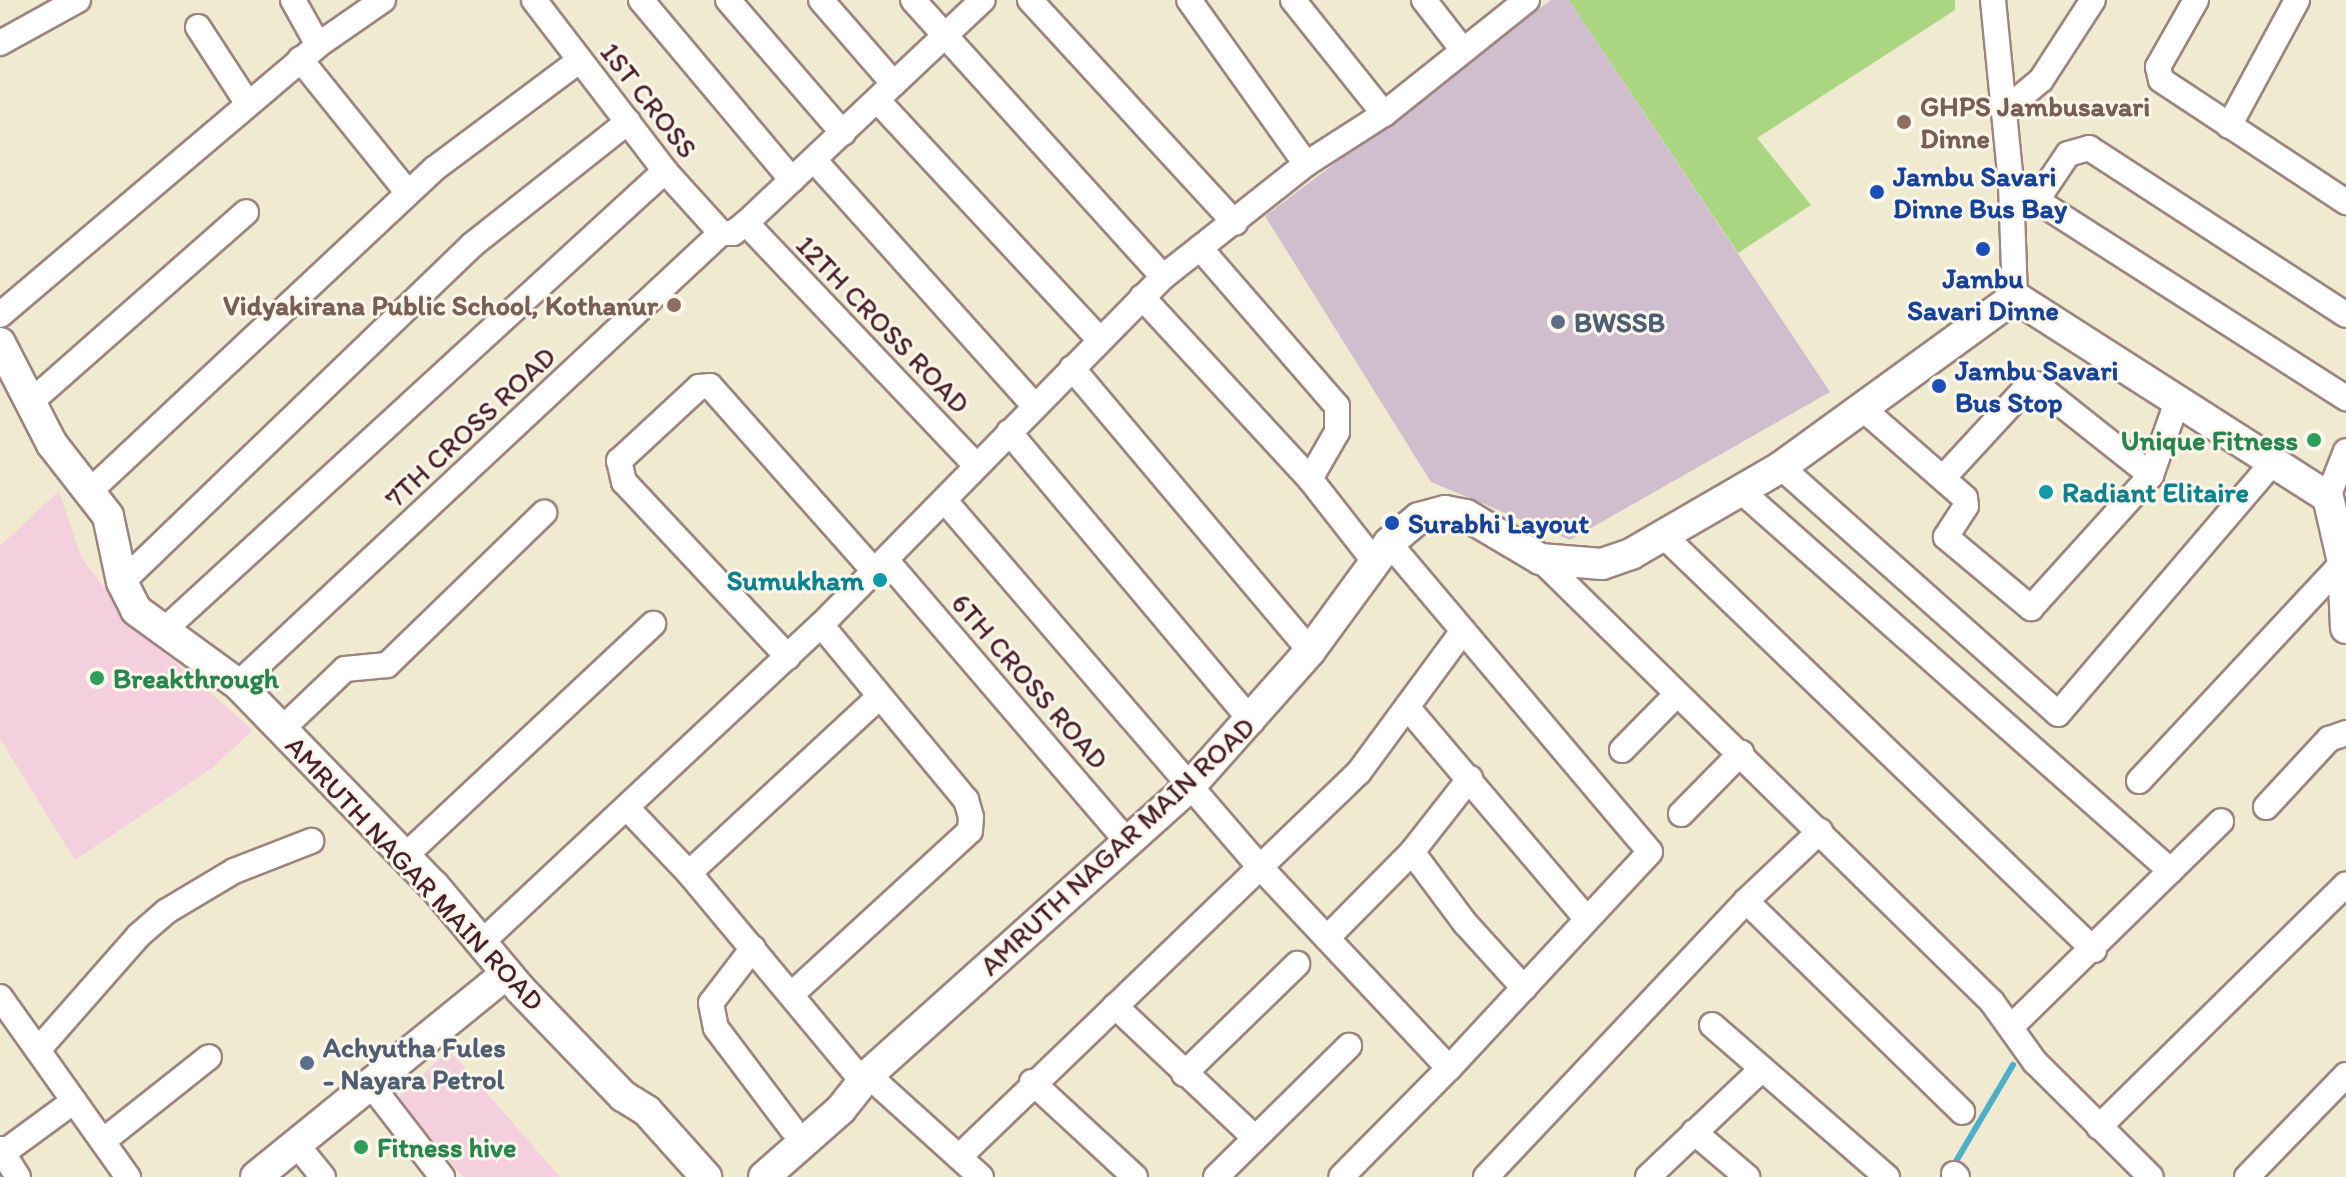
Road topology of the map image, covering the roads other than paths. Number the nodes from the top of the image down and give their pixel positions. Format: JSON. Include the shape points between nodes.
{"nodes":[{"id":1,"x":293,"y":0,"type":"edge"},
{"id":2,"x":383,"y":0,"type":"edge"},
{"id":3,"x":534,"y":0,"type":"edge"},
{"id":4,"x":641,"y":0,"type":"edge"},
{"id":5,"x":728,"y":0,"type":"edge"},
{"id":6,"x":821,"y":0,"type":"edge"},
{"id":7,"x":913,"y":0,"type":"edge"},
{"id":8,"x":983,"y":0,"type":"edge"},
{"id":9,"x":1030,"y":0,"type":"edge"},
{"id":10,"x":1189,"y":0,"type":"edge"},
{"id":11,"x":1293,"y":0,"type":"edge"},
{"id":12,"x":1424,"y":0,"type":"edge"},
{"id":13,"x":1527,"y":0,"type":"edge"},
{"id":14,"x":1993,"y":0,"type":"edge"},
{"id":15,"x":2093,"y":0,"type":"edge"},
{"id":16,"x":2196,"y":0,"type":"edge"},
{"id":17,"x":2297,"y":0,"type":"edge"},
{"id":18,"x":75,"y":1,"type":"edge"},
{"id":19,"x":198,"y":27,"type":"dead end"},
{"id":20,"x":945,"y":36,"type":"junction"},
{"id":21,"x":0,"y":43,"type":"edge"},
{"id":22,"x":1462,"y":49,"type":"junction"},
{"id":23,"x":309,"y":52,"type":"junction"},
{"id":24,"x":580,"y":60,"type":"junction"},
{"id":25,"x":886,"y":92,"type":"junction"},
{"id":26,"x":248,"y":104,"type":"junction"},
{"id":27,"x":2004,"y":111,"type":"junction"},
{"id":28,"x":1384,"y":114,"type":"junction"},
{"id":29,"x":628,"y":122,"type":"junction"},
{"id":30,"x":2229,"y":126,"type":"junction"},
{"id":31,"x":843,"y":133,"type":"junction"},
{"id":32,"x":814,"y":160,"type":"junction"},
{"id":33,"x":1306,"y":164,"type":"junction"},
{"id":34,"x":665,"y":171,"type":"junction"},
{"id":35,"x":792,"y":180,"type":"junction"},
{"id":36,"x":2011,"y":184,"type":"junction"},
{"id":37,"x":408,"y":193,"type":"junction"},
{"id":38,"x":2037,"y":200,"type":"junction"},
{"id":39,"x":2346,"y":202,"type":"edge"},
{"id":40,"x":246,"y":212,"type":"dead end"},
{"id":41,"x":746,"y":223,"type":"junction"},
{"id":42,"x":1235,"y":223,"type":"junction"},
{"id":43,"x":721,"y":233,"type":"junction"},
{"id":44,"x":1200,"y":248,"type":"junction"},
{"id":45,"x":1163,"y":277,"type":"junction"},
{"id":46,"x":1142,"y":297,"type":"junction"},
{"id":47,"x":2015,"y":297,"type":"junction"},
{"id":48,"x":0,"y":315,"type":"edge"},
{"id":49,"x":2346,"y":315,"type":"edge"},
{"id":50,"x":1100,"y":340,"type":"junction"},
{"id":51,"x":0,"y":343,"type":"edge"},
{"id":52,"x":1072,"y":368,"type":"junction"},
{"id":53,"x":2346,"y":398,"type":"edge"},
{"id":54,"x":33,"y":400,"type":"junction"},
{"id":55,"x":2177,"y":402,"type":"junction"},
{"id":56,"x":1035,"y":406,"type":"junction"},
{"id":57,"x":1861,"y":407,"type":"junction"},
{"id":58,"x":1009,"y":432,"type":"junction"},
{"id":59,"x":2346,"y":451,"type":"edge"},
{"id":60,"x":2273,"y":462,"type":"junction"},
{"id":61,"x":977,"y":466,"type":"junction"},
{"id":62,"x":1781,"y":467,"type":"junction"},
{"id":63,"x":2151,"y":475,"type":"junction"},
{"id":64,"x":1943,"y":478,"type":"junction"},
{"id":65,"x":1310,"y":479,"type":"junction"},
{"id":66,"x":1740,"y":490,"type":"junction"},
{"id":67,"x":89,"y":492,"type":"junction"},
{"id":68,"x":2328,"y":497,"type":"junction"},
{"id":69,"x":945,"y":501,"type":"junction"},
{"id":70,"x":544,"y":513,"type":"dead end"},
{"id":71,"x":1664,"y":536,"type":"junction"},
{"id":72,"x":1381,"y":552,"type":"junction"},
{"id":73,"x":1540,"y":559,"type":"junction"},
{"id":74,"x":2343,"y":562,"type":"junction"},
{"id":75,"x":880,"y":566,"type":"junction"},
{"id":76,"x":122,"y":582,"type":"junction"},
{"id":77,"x":653,"y":624,"type":"dead end"},
{"id":78,"x":821,"y":625,"type":"junction"},
{"id":79,"x":2346,"y":628,"type":"edge"},
{"id":80,"x":1463,"y":631,"type":"junction"},
{"id":81,"x":162,"y":632,"type":"junction"},
{"id":82,"x":1310,"y":651,"type":"junction"},
{"id":83,"x":788,"y":657,"type":"junction"},
{"id":84,"x":238,"y":684,"type":"junction"},
{"id":85,"x":1677,"y":694,"type":"junction"},
{"id":86,"x":880,"y":696,"type":"junction"},
{"id":87,"x":1407,"y":707,"type":"junction"},
{"id":88,"x":1252,"y":722,"type":"junction"},
{"id":89,"x":282,"y":729,"type":"junction"},
{"id":90,"x":2346,"y":733,"type":"edge"},
{"id":91,"x":1622,"y":750,"type":"dead end"},
{"id":92,"x":1741,"y":753,"type":"junction"},
{"id":93,"x":1470,"y":778,"type":"junction"},
{"id":94,"x":2139,"y":781,"type":"dead end"},
{"id":95,"x":1191,"y":785,"type":"junction"},
{"id":96,"x":2266,"y":807,"type":"dead end"},
{"id":97,"x":628,"y":809,"type":"junction"},
{"id":98,"x":1681,"y":814,"type":"dead end"},
{"id":99,"x":2221,"y":821,"type":"dead end"},
{"id":100,"x":1820,"y":831,"type":"junction"},
{"id":101,"x":311,"y":841,"type":"dead end"},
{"id":102,"x":1128,"y":842,"type":"junction"},
{"id":103,"x":1412,"y":852,"type":"junction"},
{"id":104,"x":405,"y":856,"type":"junction"},
{"id":105,"x":1262,"y":869,"type":"junction"},
{"id":106,"x":2171,"y":871,"type":"junction"},
{"id":107,"x":689,"y":873,"type":"junction"},
{"id":108,"x":2346,"y":884,"type":"edge"},
{"id":109,"x":1746,"y":901,"type":"junction"},
{"id":110,"x":1587,"y":919,"type":"junction"},
{"id":111,"x":1327,"y":938,"type":"junction"},
{"id":112,"x":481,"y":943,"type":"junction"},
{"id":113,"x":753,"y":948,"type":"junction"},
{"id":114,"x":2094,"y":950,"type":"junction"},
{"id":115,"x":1297,"y":964,"type":"dead end"},
{"id":116,"x":507,"y":973,"type":"junction"},
{"id":117,"x":1524,"y":988,"type":"junction"},
{"id":118,"x":792,"y":994,"type":"junction"},
{"id":119,"x":0,"y":997,"type":"edge"},
{"id":120,"x":1115,"y":1006,"type":"junction"},
{"id":121,"x":1712,"y":1025,"type":"dead end"},
{"id":122,"x":2011,"y":1027,"type":"junction"},
{"id":123,"x":1349,"y":1046,"type":"dead end"},
{"id":124,"x":38,"y":1050,"type":"junction"},
{"id":125,"x":209,"y":1057,"type":"dead end"},
{"id":126,"x":1449,"y":1068,"type":"junction"},
{"id":127,"x":1762,"y":1069,"type":"junction"},
{"id":128,"x":1184,"y":1074,"type":"junction"},
{"id":129,"x":2346,"y":1075,"type":"edge"},
{"id":130,"x":865,"y":1078,"type":"junction"},
{"id":131,"x":1032,"y":1082,"type":"junction"},
{"id":132,"x":371,"y":1085,"type":"junction"},
{"id":133,"x":623,"y":1096,"type":"junction"},
{"id":134,"x":74,"y":1101,"type":"junction"},
{"id":135,"x":1962,"y":1112,"type":"dead end"},
{"id":136,"x":2099,"y":1127,"type":"junction"},
{"id":137,"x":792,"y":1129,"type":"junction"},
{"id":138,"x":1694,"y":1132,"type":"junction"},
{"id":139,"x":1254,"y":1137,"type":"junction"},
{"id":140,"x":103,"y":1141,"type":"junction"},
{"id":141,"x":297,"y":1145,"type":"junction"},
{"id":142,"x":1,"y":1151,"type":"edge"},
{"id":143,"x":959,"y":1157,"type":"junction"},
{"id":144,"x":18,"y":1177,"type":"edge"},
{"id":145,"x":128,"y":1177,"type":"edge"},
{"id":146,"x":256,"y":1177,"type":"edge"},
{"id":147,"x":323,"y":1177,"type":"edge"},
{"id":148,"x":442,"y":1177,"type":"edge"},
{"id":149,"x":681,"y":1177,"type":"edge"},
{"id":150,"x":706,"y":1177,"type":"edge"},
{"id":151,"x":738,"y":1177,"type":"edge"},
{"id":152,"x":764,"y":1177,"type":"edge"},
{"id":153,"x":981,"y":1177,"type":"edge"},
{"id":154,"x":1135,"y":1177,"type":"edge"},
{"id":155,"x":1216,"y":1177,"type":"edge"},
{"id":156,"x":1341,"y":1177,"type":"edge"},
{"id":157,"x":1486,"y":1177,"type":"edge"},
{"id":158,"x":1648,"y":1177,"type":"edge"},
{"id":159,"x":1747,"y":1177,"type":"edge"},
{"id":160,"x":1887,"y":1177,"type":"edge"},
{"id":161,"x":2151,"y":1177,"type":"edge"},
{"id":162,"x":2247,"y":1177,"type":"edge"}],
"edges":[{"from":1,"to":23,"type":"street"},
{"from":2,"to":23,"type":"street"},
{"from":3,"to":24,"type":"street","name":"1ST CROSS"},
{"from":4,"to":35,"type":"street"},
{"from":5,"to":31,"type":"street"},
{"from":6,"to":25,"type":"street"},
{"from":7,"to":20,"type":"street"},
{"from":8,"to":20,"type":"street"},
{"from":9,"to":42,"type":"street"},
{"from":10,"to":33,"type":"street"},
{"from":11,"to":28,"type":"street"},
{"from":12,"to":22,"type":"street"},
{"from":13,"to":22,"type":"street"},
{"from":14,"to":27,"type":"street"},
{"from":15,"to":27,"type":"street","via":[[2041,80]]},
{"from":16,"to":30,"type":"street","via":[[2158,74],[2168,88]]},
{"from":17,"to":30,"type":"street"},
{"from":18,"to":21,"type":"street"},
{"from":19,"to":26,"type":"street"},
{"from":20,"to":25,"type":"street"},
{"from":20,"to":45,"type":"street"},
{"from":22,"to":28,"type":"street"},
{"from":23,"to":26,"type":"street"},
{"from":23,"to":37,"type":"street"},
{"from":24,"to":29,"type":"street","name":"1ST CROSS"},
{"from":24,"to":37,"type":"street"},
{"from":25,"to":31,"type":"street"},
{"from":25,"to":50,"type":"street"},
{"from":26,"to":48,"type":"street"},
{"from":27,"to":36,"type":"street"},
{"from":28,"to":33,"type":"street"},
{"from":29,"to":34,"type":"street","name":"1ST CROSS"},
{"from":29,"to":76,"type":"street","via":[[472,245]]},
{"from":30,"to":39,"type":"street"},
{"from":31,"to":32,"type":"street"},
{"from":32,"to":35,"type":"street"},
{"from":32,"to":56,"type":"street"},
{"from":33,"to":42,"type":"street"},
{"from":34,"to":43,"type":"street","name":"1ST CROSS"},
{"from":34,"to":81,"type":"street"},
{"from":35,"to":41,"type":"street"},
{"from":36,"to":38,"type":"street"},
{"from":36,"to":47,"type":"street"},
{"from":37,"to":67,"type":"street"},
{"from":38,"to":49,"type":"street","via":[[2068,154],[2089,148]]},
{"from":38,"to":53,"type":"street"},
{"from":40,"to":54,"type":"street"},
{"from":41,"to":43,"type":"street","name":"7TH CROSS ROAD","via":[[733,233]]},
{"from":41,"to":61,"type":"street","name":"12TH CROSS ROAD"},
{"from":42,"to":44,"type":"street"},
{"from":43,"to":84,"type":"street","name":"7TH CROSS ROAD"},
{"from":44,"to":45,"type":"street"},
{"from":44,"to":65,"type":"street","via":[[1337,406],[1337,432]]},
{"from":45,"to":46,"type":"street"},
{"from":46,"to":50,"type":"street"},
{"from":46,"to":65,"type":"street"},
{"from":47,"to":55,"type":"main road"},
{"from":47,"to":57,"type":"main road","name":"AMRUTH NAGAR MAIN ROAD"},
{"from":50,"to":52,"type":"street"},
{"from":51,"to":54,"type":"main road","name":"AMRUTH NAGAR MAIN ROAD"},
{"from":52,"to":56,"type":"street"},
{"from":52,"to":82,"type":"street"},
{"from":54,"to":67,"type":"main road","name":"AMRUTH NAGAR MAIN ROAD","via":[[52,444]]},
{"from":55,"to":60,"type":"main road"},
{"from":55,"to":63,"type":"street"},
{"from":56,"to":58,"type":"street"},
{"from":57,"to":62,"type":"main road","name":"AMRUTH NAGAR MAIN ROAD"},
{"from":57,"to":64,"type":"street"},
{"from":58,"to":61,"type":"street"},
{"from":58,"to":88,"type":"street"},
{"from":59,"to":68,"type":"street"},
{"from":60,"to":62,"type":"street","via":[[2058,714]]},
{"from":60,"to":68,"type":"main road"},
{"from":61,"to":69,"type":"street"},
{"from":62,"to":66,"type":"main road","name":"AMRUTH NAGAR MAIN ROAD"},
{"from":63,"to":64,"type":"street","via":[[2036,384],[2028,386]]},
{"from":63,"to":64,"type":"street","via":[[2031,608],[1948,540],[1947,529],[1967,502]]},
{"from":65,"to":72,"type":"street"},
{"from":66,"to":71,"type":"main road","name":"AMRUTH NAGAR MAIN ROAD"},
{"from":66,"to":106,"type":"street"},
{"from":67,"to":76,"type":"main road","name":"AMRUTH NAGAR MAIN ROAD","via":[[115,532]]},
{"from":68,"to":74,"type":"main road"},
{"from":69,"to":75,"type":"street"},
{"from":69,"to":95,"type":"street"},
{"from":70,"to":89,"type":"street","via":[[387,665],[345,669]]},
{"from":71,"to":73,"type":"main road","name":"AMRUTH NAGAR MAIN ROAD","via":[[1602,564]]},
{"from":71,"to":114,"type":"street"},
{"from":72,"to":73,"type":"main road","name":"AMRUTH NAGAR MAIN ROAD","via":[[1419,518],[1445,511],[1466,515]]},
{"from":72,"to":80,"type":"street"},
{"from":72,"to":82,"type":"main road","name":"AMRUTH NAGAR MAIN ROAD"},
{"from":73,"to":85,"type":"street"},
{"from":74,"to":79,"type":"main road"},
{"from":74,"to":94,"type":"street"},
{"from":75,"to":78,"type":"street"},
{"from":75,"to":83,"type":"street","name":"6TH CROSS ROAD","via":[[710,386],[699,387],[619,461],[624,482]]},
{"from":75,"to":102,"type":"street","name":"6TH CROSS ROAD"},
{"from":76,"to":81,"type":"main road","name":"AMRUTH NAGAR MAIN ROAD","via":[[136,610]]},
{"from":77,"to":104,"type":"street"},
{"from":78,"to":83,"type":"street"},
{"from":78,"to":86,"type":"street"},
{"from":80,"to":87,"type":"street"},
{"from":80,"to":110,"type":"street","via":[[1650,852]]},
{"from":81,"to":84,"type":"main road","name":"AMRUTH NAGAR MAIN ROAD"},
{"from":82,"to":88,"type":"main road","name":"AMRUTH NAGAR MAIN ROAD"},
{"from":83,"to":97,"type":"street"},
{"from":84,"to":89,"type":"main road","name":"AMRUTH NAGAR MAIN ROAD"},
{"from":85,"to":91,"type":"street"},
{"from":85,"to":92,"type":"street"},
{"from":86,"to":107,"type":"street"},
{"from":86,"to":118,"type":"street","via":[[966,800],[970,831]]},
{"from":87,"to":93,"type":"street"},
{"from":87,"to":105,"type":"street","via":[[1359,772]]},
{"from":88,"to":95,"type":"main road","name":"AMRUTH NAGAR MAIN ROAD"},
{"from":89,"to":104,"type":"main road","name":"AMRUTH NAGAR MAIN ROAD"},
{"from":90,"to":96,"type":"street","via":[[2329,739]]},
{"from":92,"to":98,"type":"street"},
{"from":92,"to":100,"type":"street"},
{"from":93,"to":103,"type":"street"},
{"from":93,"to":110,"type":"street"},
{"from":95,"to":102,"type":"main road","name":"AMRUTH NAGAR MAIN ROAD"},
{"from":95,"to":105,"type":"street"},
{"from":97,"to":107,"type":"street"},
{"from":97,"to":112,"type":"street"},
{"from":99,"to":106,"type":"street"},
{"from":100,"to":109,"type":"street"},
{"from":100,"to":122,"type":"street"},
{"from":101,"to":124,"type":"street","via":[[234,871],[167,911],[138,936]]},
{"from":102,"to":130,"type":"main road","name":"AMRUTH NAGAR MAIN ROAD"},
{"from":103,"to":111,"type":"street"},
{"from":103,"to":117,"type":"street","via":[[1465,923]]},
{"from":104,"to":112,"type":"main road","name":"AMRUTH NAGAR MAIN ROAD"},
{"from":105,"to":111,"type":"street"},
{"from":105,"to":120,"type":"street"},
{"from":106,"to":114,"type":"street"},
{"from":107,"to":113,"type":"street"},
{"from":108,"to":136,"type":"street"},
{"from":109,"to":135,"type":"street"},
{"from":109,"to":157,"type":"street"},
{"from":110,"to":117,"type":"street"},
{"from":111,"to":126,"type":"street"},
{"from":112,"to":116,"type":"main road","name":"AMRUTH NAGAR MAIN ROAD"},
{"from":113,"to":118,"type":"street"},
{"from":113,"to":137,"type":"street","via":[[711,1003],[716,1028]]},
{"from":114,"to":122,"type":"street"},
{"from":115,"to":128,"type":"street"},
{"from":116,"to":132,"type":"main road"},
{"from":116,"to":133,"type":"main road","name":"AMRUTH NAGAR MAIN ROAD"},
{"from":117,"to":126,"type":"street"},
{"from":118,"to":130,"type":"street"},
{"from":119,"to":124,"type":"street"},
{"from":120,"to":128,"type":"street"},
{"from":120,"to":131,"type":"street"},
{"from":121,"to":127,"type":"street"},
{"from":122,"to":136,"type":"street","via":[[2035,1062]]},
{"from":123,"to":139,"type":"street"},
{"from":124,"to":134,"type":"street"},
{"from":125,"to":140,"type":"street"},
{"from":126,"to":156,"type":"street"},
{"from":127,"to":138,"type":"street"},
{"from":127,"to":160,"type":"street"},
{"from":128,"to":139,"type":"street"},
{"from":129,"to":162,"type":"street"},
{"from":130,"to":137,"type":"main road","name":"AMRUTH NAGAR MAIN ROAD","via":[[830,1095]]},
{"from":130,"to":143,"type":"street"},
{"from":130,"to":152,"type":"main road","name":"AMRUTH NAGAR MAIN ROAD","via":[[841,1109]]},
{"from":131,"to":143,"type":"street"},
{"from":131,"to":154,"type":"street"},
{"from":132,"to":141,"type":"main road"},
{"from":132,"to":148,"type":"street"},
{"from":133,"to":149,"type":"main road","name":"AMRUTH NAGAR MAIN ROAD"},
{"from":133,"to":150,"type":"main road","name":"AMRUTH NAGAR MAIN ROAD","via":[[647,1111]]},
{"from":134,"to":140,"type":"street"},
{"from":134,"to":142,"type":"street"},
{"from":136,"to":161,"type":"street"},
{"from":137,"to":151,"type":"main road","name":"AMRUTH NAGAR MAIN ROAD"},
{"from":138,"to":158,"type":"street"},
{"from":138,"to":159,"type":"street"},
{"from":139,"to":155,"type":"street"},
{"from":140,"to":145,"type":"street"},
{"from":141,"to":146,"type":"main road"},
{"from":141,"to":147,"type":"street"},
{"from":142,"to":144,"type":"street"},
{"from":143,"to":153,"type":"street"}]}
